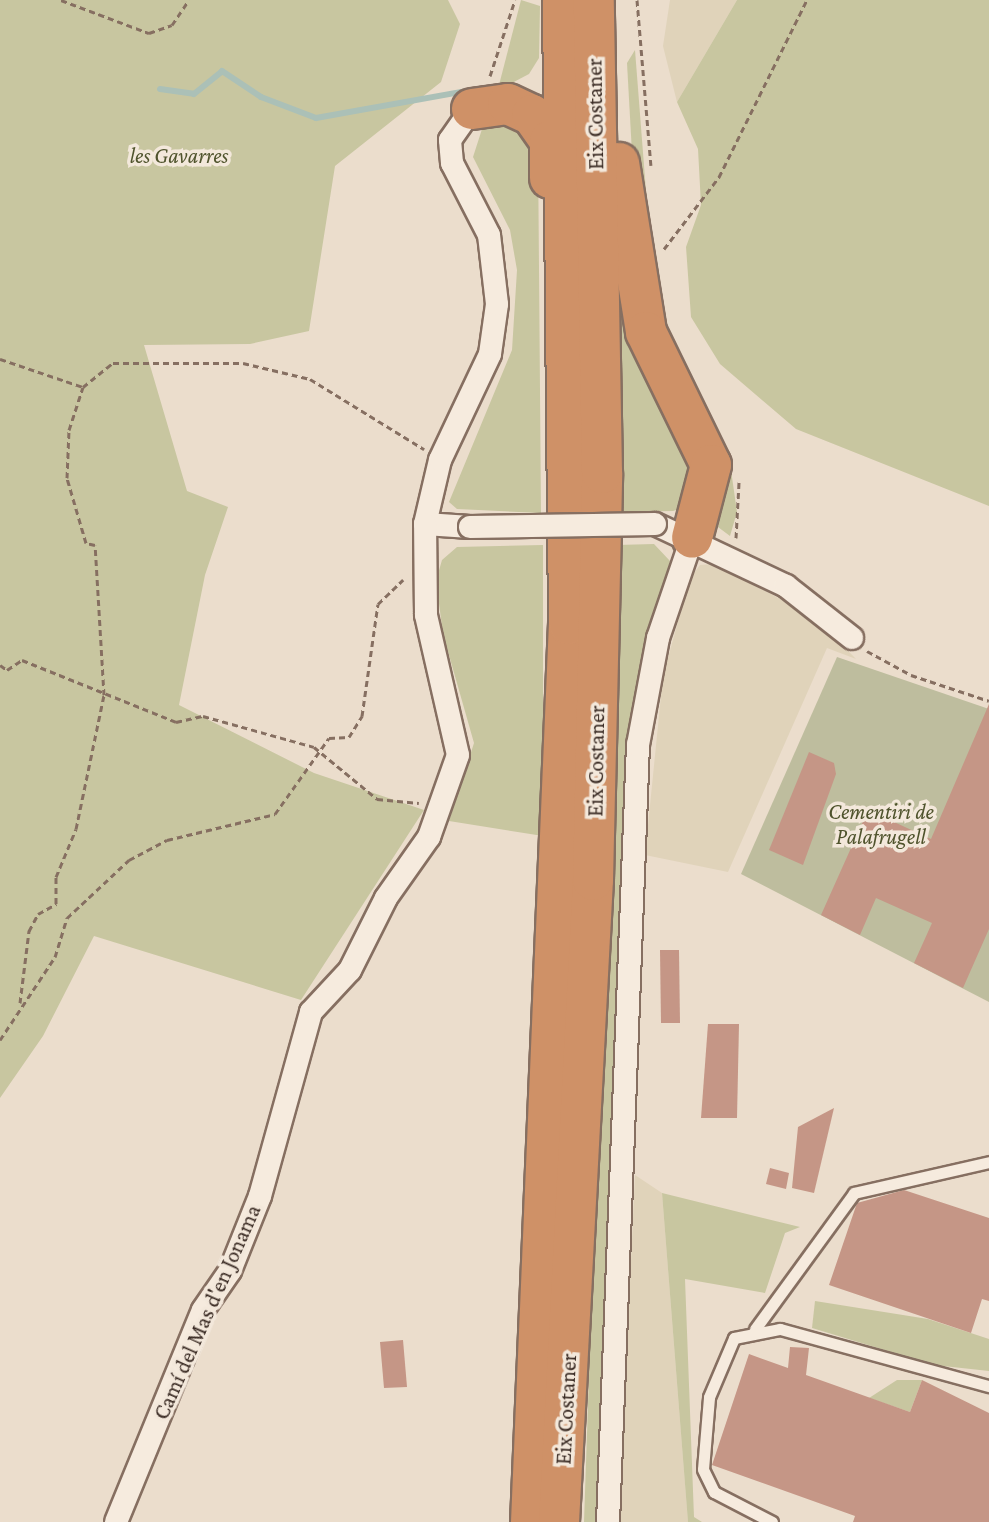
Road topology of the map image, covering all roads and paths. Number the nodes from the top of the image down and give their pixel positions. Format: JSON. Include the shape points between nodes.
{"nodes":[{"id":1,"x":61,"y":0,"type":"edge"},
{"id":2,"x":189,"y":0,"type":"edge"},
{"id":3,"x":515,"y":0,"type":"edge"},
{"id":4,"x":553,"y":0,"type":"edge"},
{"id":5,"x":563,"y":0,"type":"edge"},
{"id":6,"x":594,"y":0,"type":"edge"},
{"id":7,"x":606,"y":0,"type":"edge"},
{"id":8,"x":637,"y":0,"type":"edge"},
{"id":9,"x":807,"y":0,"type":"edge"},
{"id":10,"x":472,"y":109,"type":"junction"},
{"id":11,"x":652,"y":180,"type":"dead end"},
{"id":12,"x":658,"y":240,"type":"dead end"},
{"id":13,"x":0,"y":359,"type":"edge"},
{"id":14,"x":83,"y":387,"type":"junction"},
{"id":15,"x":440,"y":460,"type":"junction"},
{"id":16,"x":737,"y":476,"type":"dead end"},
{"id":17,"x":425,"y":524,"type":"junction"},
{"id":18,"x":692,"y":538,"type":"junction"},
{"id":19,"x":729,"y":556,"type":"junction"},
{"id":20,"x":424,"y":571,"type":"junction"},
{"id":21,"x":852,"y":638,"type":"joint"},
{"id":22,"x":0,"y":665,"type":"edge"},
{"id":23,"x":104,"y":695,"type":"junction"},
{"id":24,"x":989,"y":701,"type":"edge"},
{"id":25,"x":325,"y":752,"type":"junction"},
{"id":26,"x":564,"y":793,"type":"junction"},
{"id":27,"x":443,"y":798,"type":"junction"},
{"id":28,"x":20,"y":1003,"type":"junction"},
{"id":29,"x":0,"y":1040,"type":"edge"},
{"id":30,"x":989,"y":1162,"type":"edge"},
{"id":31,"x":755,"y":1329,"type":"junction"},
{"id":32,"x":989,"y":1386,"type":"edge"},
{"id":33,"x":116,"y":1522,"type":"edge"},
{"id":34,"x":531,"y":1522,"type":"edge"},
{"id":35,"x":559,"y":1522,"type":"edge"},
{"id":36,"x":608,"y":1522,"type":"edge"},
{"id":37,"x":772,"y":1522,"type":"edge"}],
"edges":[{"from":1,"to":2,"type":"path","via":[[149,33],[172,25]]},
{"from":3,"to":10,"type":"path"},
{"from":4,"to":10,"type":"highway","via":[[546,68],[536,81]]},
{"from":5,"to":26,"type":"highway","name":"Eix Costaner","via":[[569,160]]},
{"from":6,"to":35,"type":"highway","name":"Eix Costaner","via":[[602,473],[593,880]]},
{"from":7,"to":18,"type":"highway","via":[[637,292],[660,370],[711,465]]},
{"from":8,"to":11,"type":"path"},
{"from":9,"to":12,"type":"path","via":[[719,177],[659,255]]},
{"from":10,"to":15,"type":"street","name":"Camí del Mas d'en Jonama","via":[[450,140],[452,163],[489,235],[497,304],[484,370]]},
{"from":10,"to":26,"type":"highway","via":[[518,107],[550,141]]},
{"from":13,"to":14,"type":"path"},
{"from":14,"to":15,"type":"path","via":[[113,363],[243,363],[310,379]]},
{"from":14,"to":23,"type":"path","via":[[69,430],[67,478],[86,543],[95,545]]},
{"from":15,"to":17,"type":"street","name":"Camí del Mas d'en Jonama"},
{"from":16,"to":19,"type":"path","via":[[741,511]]},
{"from":17,"to":18,"type":"street","bridge":true,"via":[[655,524]]},
{"from":17,"to":20,"type":"street","name":"Camí del Mas d'en Jonama"},
{"from":18,"to":19,"type":"street"},
{"from":18,"to":36,"type":"street","via":[[658,638],[638,745]]},
{"from":19,"to":21,"type":"street","via":[[830,615]]},
{"from":20,"to":25,"type":"path","via":[[409,574],[378,604],[362,716],[349,737],[329,738]]},
{"from":20,"to":27,"type":"street","name":"Camí del Mas d'en Jonama","via":[[426,615],[458,755]]},
{"from":21,"to":24,"type":"path","via":[[911,675]]},
{"from":22,"to":23,"type":"path","via":[[7,670],[22,660]]},
{"from":23,"to":25,"type":"path","via":[[176,722],[203,716]]},
{"from":23,"to":28,"type":"path","via":[[76,829],[56,877],[56,904],[29,931]]},
{"from":25,"to":27,"type":"path","via":[[339,774],[377,799],[399,806]]},
{"from":25,"to":28,"type":"path","via":[[275,814],[167,840],[129,860],[67,918],[55,957]]},
{"from":26,"to":34,"type":"highway","name":"Eix Costaner"},
{"from":27,"to":33,"type":"street","name":"Camí del Mas d'en Jonama","via":[[429,837],[386,898],[350,970],[311,1012],[260,1196],[230,1271],[203,1310]]},
{"from":28,"to":29,"type":"path"},
{"from":30,"to":31,"type":"lane","via":[[854,1193]]},
{"from":31,"to":32,"type":"lane","via":[[780,1329]]},
{"from":31,"to":37,"type":"lane","via":[[734,1338],[722,1355],[703,1469],[714,1492]]}]}
